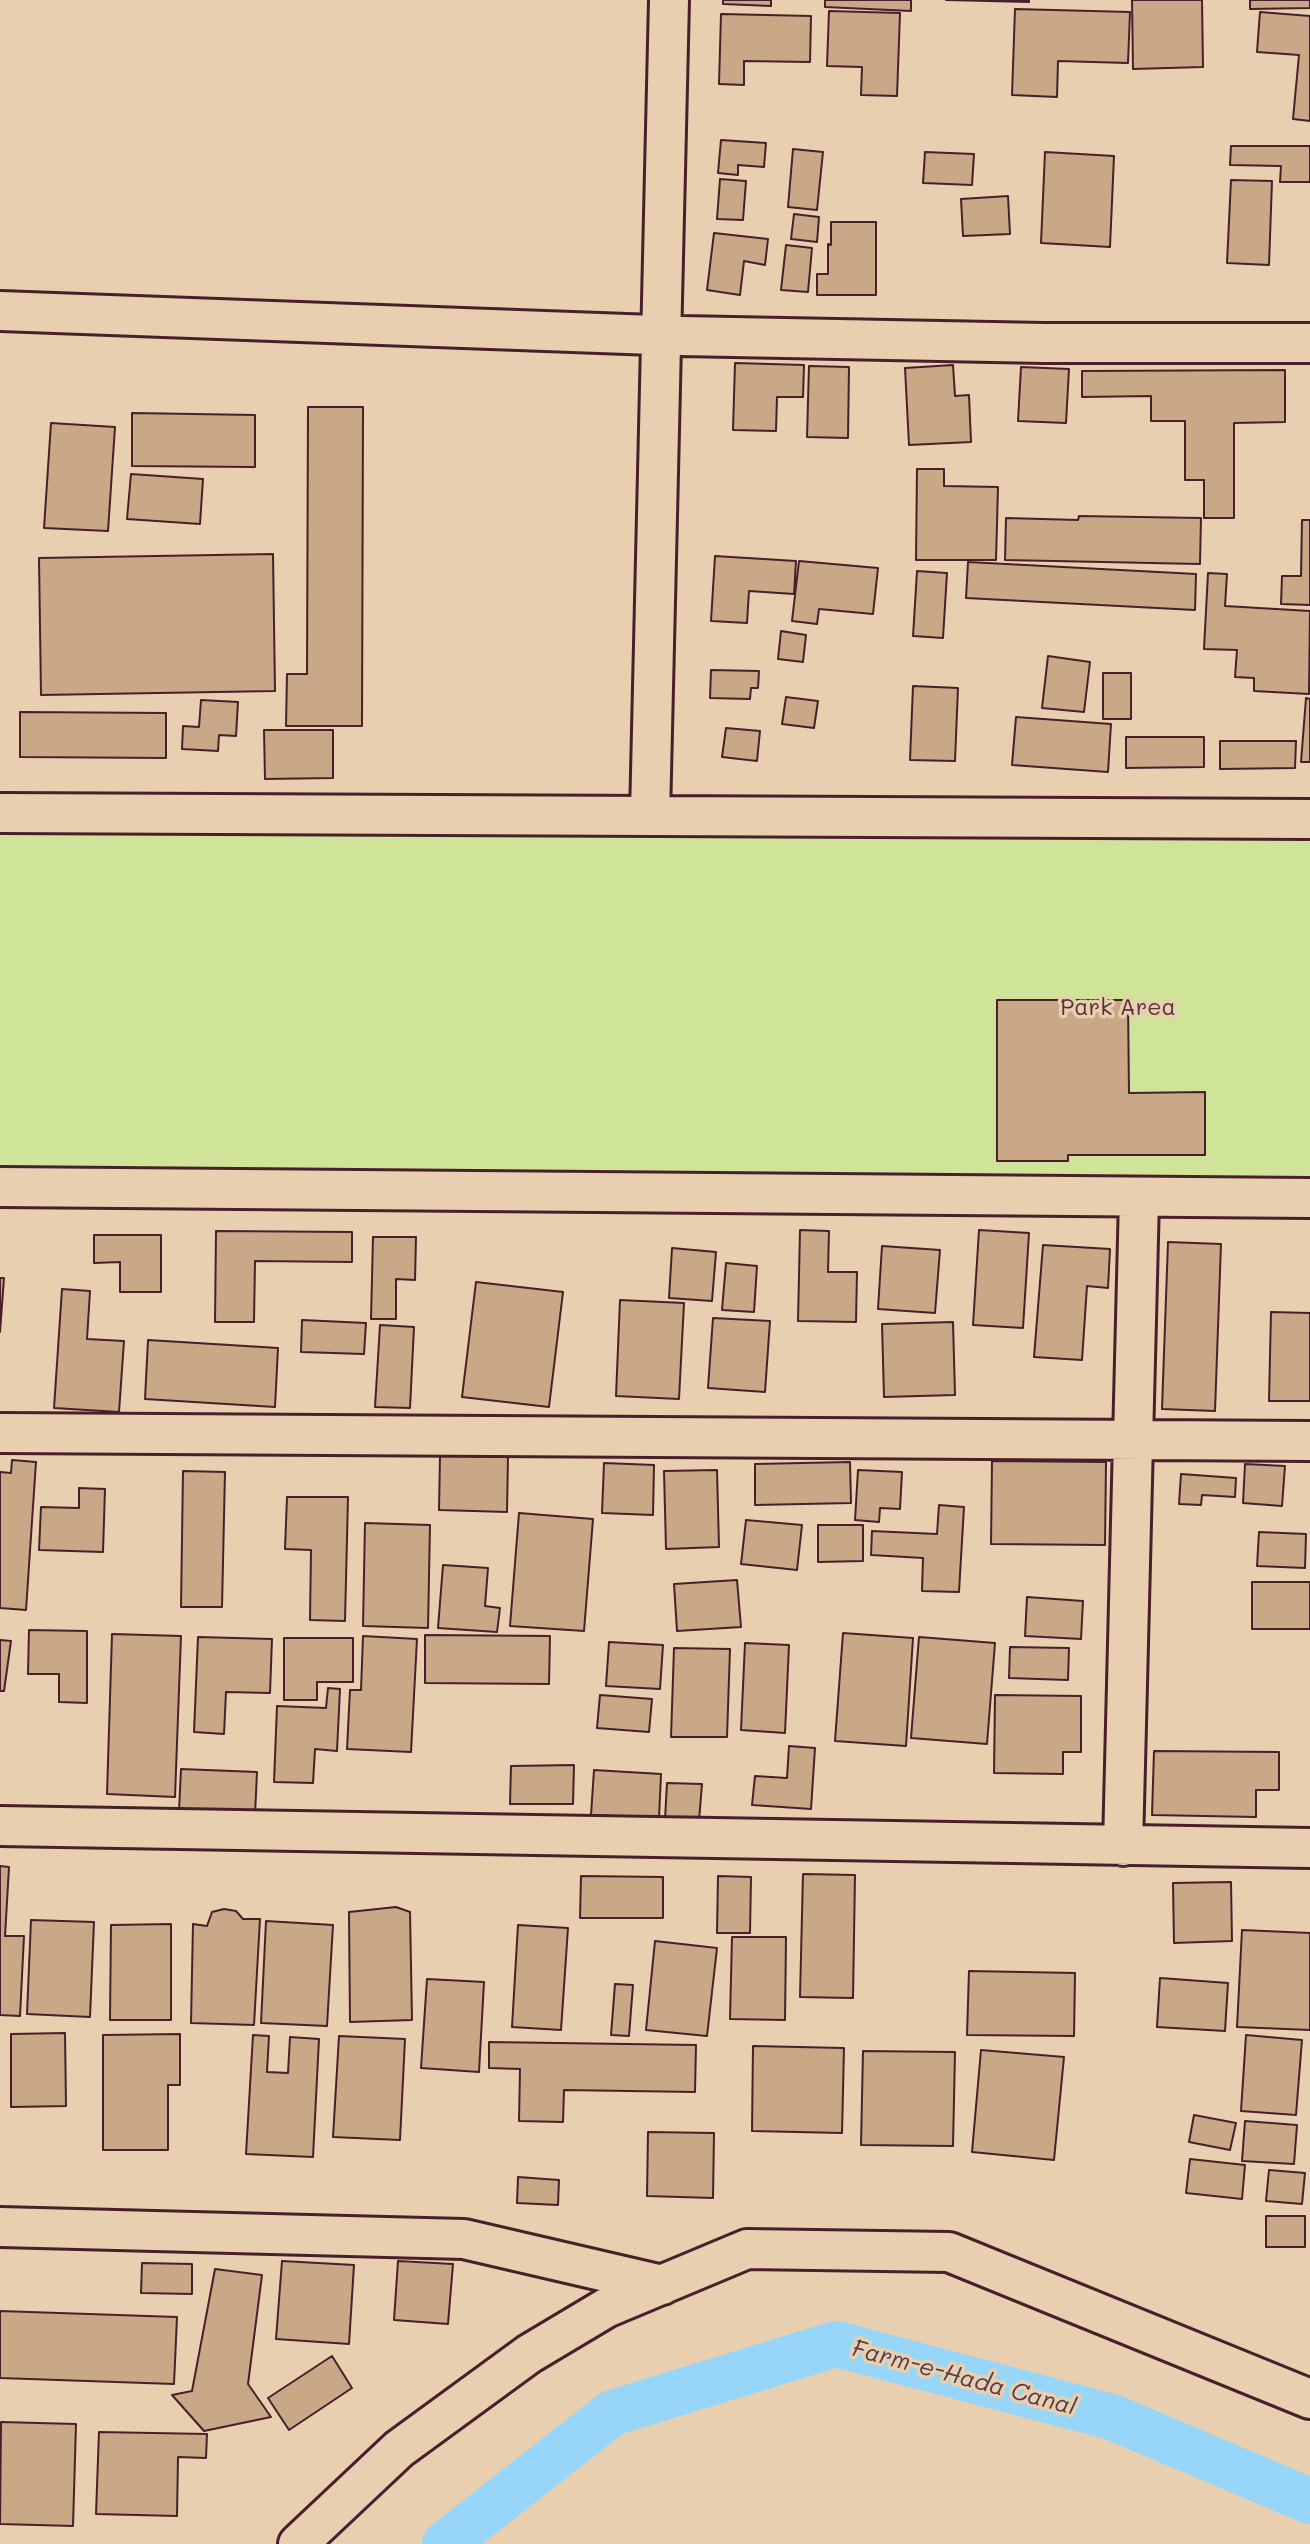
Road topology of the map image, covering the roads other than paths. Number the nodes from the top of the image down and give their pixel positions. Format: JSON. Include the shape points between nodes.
{"nodes":[{"id":1,"x":669,"y":0,"type":"edge"},
{"id":2,"x":0,"y":311,"type":"edge"},
{"id":3,"x":662,"y":335,"type":"junction"},
{"id":4,"x":1310,"y":343,"type":"edge"},
{"id":5,"x":0,"y":813,"type":"edge"},
{"id":6,"x":650,"y":816,"type":"junction"},
{"id":7,"x":1310,"y":819,"type":"edge"},
{"id":8,"x":0,"y":1187,"type":"edge"},
{"id":9,"x":1139,"y":1198,"type":"junction"},
{"id":10,"x":1310,"y":1198,"type":"edge"},
{"id":11,"x":0,"y":1433,"type":"edge"},
{"id":12,"x":1135,"y":1440,"type":"junction"},
{"id":13,"x":1310,"y":1441,"type":"edge"},
{"id":14,"x":0,"y":1826,"type":"edge"},
{"id":15,"x":1123,"y":1846,"type":"junction"},
{"id":16,"x":1310,"y":1848,"type":"edge"},
{"id":17,"x":0,"y":2227,"type":"edge"},
{"id":18,"x":662,"y":2285,"type":"junction"},
{"id":19,"x":1310,"y":2399,"type":"edge"},
{"id":20,"x":298,"y":2544,"type":"edge"}],
"edges":[{"from":1,"to":3,"type":"street"},
{"from":2,"to":3,"type":"street"},
{"from":3,"to":4,"type":"street"},
{"from":3,"to":6,"type":"street"},
{"from":5,"to":6,"type":"street"},
{"from":6,"to":7,"type":"street"},
{"from":8,"to":9,"type":"street"},
{"from":9,"to":10,"type":"street"},
{"from":9,"to":12,"type":"street"},
{"from":11,"to":12,"type":"street"},
{"from":12,"to":13,"type":"street"},
{"from":12,"to":15,"type":"street"},
{"from":14,"to":15,"type":"street"},
{"from":15,"to":16,"type":"street"},
{"from":17,"to":18,"type":"street","via":[[464,2239]]},
{"from":18,"to":19,"type":"street","via":[[747,2249],[948,2252]]},
{"from":18,"to":20,"type":"street","via":[[606,2308],[529,2354],[399,2449]]}]}
